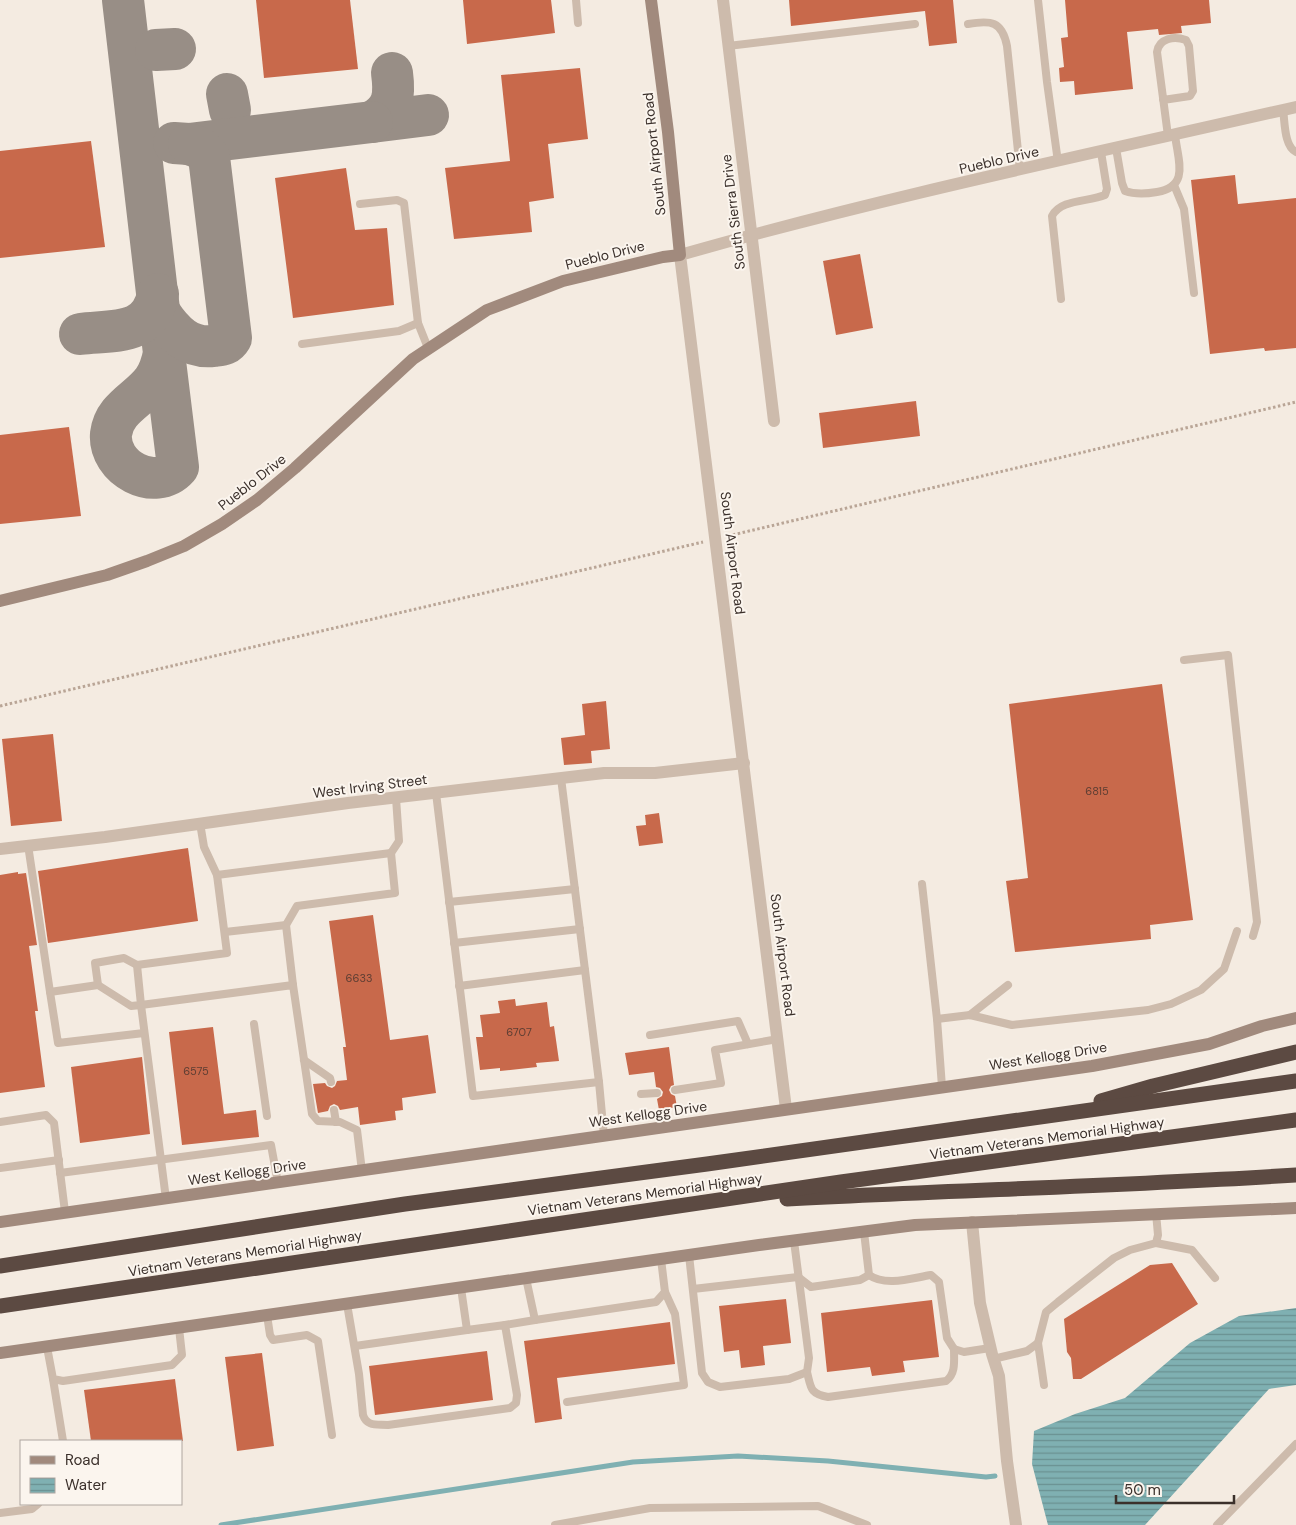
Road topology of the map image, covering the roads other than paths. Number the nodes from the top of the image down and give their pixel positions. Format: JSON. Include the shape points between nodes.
{"nodes":[{"id":1,"x":576,"y":0,"type":"edge"},
{"id":2,"x":650,"y":0,"type":"edge"},
{"id":3,"x":723,"y":0,"type":"edge"},
{"id":4,"x":1038,"y":0,"type":"edge"},
{"id":5,"x":578,"y":23,"type":"dead end"},
{"id":6,"x":915,"y":24,"type":"dead end"},
{"id":7,"x":968,"y":24,"type":"dead end"},
{"id":8,"x":728,"y":46,"type":"junction"},
{"id":9,"x":1163,"y":100,"type":"junction"},
{"id":10,"x":1296,"y":107,"type":"edge"},
{"id":11,"x":1283,"y":110,"type":"junction"},
{"id":12,"x":1172,"y":136,"type":"junction"},
{"id":13,"x":1116,"y":148,"type":"junction"},
{"id":14,"x":1101,"y":152,"type":"junction"},
{"id":15,"x":1296,"y":152,"type":"edge"},
{"id":16,"x":1058,"y":162,"type":"junction"},
{"id":17,"x":1020,"y":170,"type":"junction"},
{"id":18,"x":1174,"y":185,"type":"junction"},
{"id":19,"x":360,"y":204,"type":"dead end"},
{"id":20,"x":751,"y":234,"type":"junction"},
{"id":21,"x":680,"y":255,"type":"junction"},
{"id":22,"x":1194,"y":292,"type":"dead end"},
{"id":23,"x":1061,"y":299,"type":"dead end"},
{"id":24,"x":418,"y":323,"type":"junction"},
{"id":25,"x":302,"y":344,"type":"dead end"},
{"id":26,"x":428,"y":348,"type":"junction"},
{"id":27,"x":774,"y":421,"type":"dead end"},
{"id":28,"x":0,"y":601,"type":"edge"},
{"id":29,"x":1184,"y":660,"type":"dead end"},
{"id":30,"x":744,"y":763,"type":"junction"},
{"id":31,"x":561,"y":778,"type":"junction"},
{"id":32,"x":436,"y":793,"type":"junction"},
{"id":33,"x":396,"y":798,"type":"junction"},
{"id":34,"x":200,"y":823,"type":"junction"},
{"id":35,"x":28,"y":845,"type":"junction"},
{"id":36,"x":0,"y":849,"type":"edge"},
{"id":37,"x":391,"y":853,"type":"junction"},
{"id":38,"x":217,"y":875,"type":"junction"},
{"id":39,"x":922,"y":884,"type":"dead end"},
{"id":40,"x":575,"y":889,"type":"junction"},
{"id":41,"x":449,"y":902,"type":"junction"},
{"id":42,"x":286,"y":925,"type":"junction"},
{"id":43,"x":580,"y":929,"type":"junction"},
{"id":44,"x":225,"y":932,"type":"junction"},
{"id":45,"x":1237,"y":932,"type":"dead end"},
{"id":46,"x":1253,"y":936,"type":"dead end"},
{"id":47,"x":454,"y":943,"type":"junction"},
{"id":48,"x":137,"y":965,"type":"junction"},
{"id":49,"x":585,"y":970,"type":"junction"},
{"id":50,"x":98,"y":985,"type":"junction"},
{"id":51,"x":293,"y":985,"type":"junction"},
{"id":52,"x":1008,"y":985,"type":"dead end"},
{"id":53,"x":459,"y":986,"type":"junction"},
{"id":54,"x":50,"y":992,"type":"junction"},
{"id":55,"x":141,"y":1005,"type":"junction"},
{"id":56,"x":970,"y":1015,"type":"junction"},
{"id":57,"x":1296,"y":1018,"type":"edge"},
{"id":58,"x":938,"y":1019,"type":"junction"},
{"id":59,"x":254,"y":1024,"type":"dead end"},
{"id":60,"x":650,"y":1035,"type":"dead end"},
{"id":61,"x":145,"y":1036,"type":"junction"},
{"id":62,"x":778,"y":1039,"type":"junction"},
{"id":63,"x":748,"y":1044,"type":"junction"},
{"id":64,"x":1296,"y":1052,"type":"edge"},
{"id":65,"x":304,"y":1060,"type":"junction"},
{"id":66,"x":1296,"y":1081,"type":"edge"},
{"id":67,"x":331,"y":1082,"type":"dead end"},
{"id":68,"x":599,"y":1082,"type":"junction"},
{"id":69,"x":942,"y":1087,"type":"junction"},
{"id":70,"x":675,"y":1090,"type":"dead end"},
{"id":71,"x":656,"y":1093,"type":"dead end"},
{"id":72,"x":641,"y":1094,"type":"dead end"},
{"id":73,"x":786,"y":1109,"type":"junction"},
{"id":74,"x":334,"y":1110,"type":"dead end"},
{"id":75,"x":1054,"y":1115,"type":"junction"},
{"id":76,"x":267,"y":1116,"type":"dead end"},
{"id":77,"x":1296,"y":1120,"type":"edge"},
{"id":78,"x":0,"y":1122,"type":"edge"},
{"id":79,"x":336,"y":1122,"type":"junction"},
{"id":80,"x":270,"y":1136,"type":"dead end"},
{"id":81,"x":604,"y":1136,"type":"junction"},
{"id":82,"x":271,"y":1145,"type":"junction"},
{"id":83,"x":59,"y":1160,"type":"junction"},
{"id":84,"x":160,"y":1160,"type":"junction"},
{"id":85,"x":0,"y":1168,"type":"edge"},
{"id":86,"x":362,"y":1171,"type":"junction"},
{"id":87,"x":60,"y":1173,"type":"junction"},
{"id":88,"x":1296,"y":1175,"type":"edge"},
{"id":89,"x":278,"y":1183,"type":"junction"},
{"id":90,"x":166,"y":1198,"type":"junction"},
{"id":91,"x":693,"y":1204,"type":"junction"},
{"id":92,"x":1296,"y":1208,"type":"edge"},
{"id":93,"x":65,"y":1212,"type":"junction"},
{"id":94,"x":1156,"y":1214,"type":"junction"},
{"id":95,"x":0,"y":1222,"type":"edge"},
{"id":96,"x":972,"y":1222,"type":"junction"},
{"id":97,"x":864,"y":1232,"type":"junction"},
{"id":98,"x":794,"y":1241,"type":"junction"},
{"id":99,"x":1156,"y":1243,"type":"junction"},
{"id":100,"x":690,"y":1255,"type":"junction"},
{"id":101,"x":661,"y":1259,"type":"junction"},
{"id":102,"x":0,"y":1266,"type":"edge"},
{"id":103,"x":869,"y":1275,"type":"junction"},
{"id":104,"x":798,"y":1277,"type":"junction"},
{"id":105,"x":526,"y":1278,"type":"junction"},
{"id":106,"x":1215,"y":1278,"type":"dead end"},
{"id":107,"x":461,"y":1288,"type":"junction"},
{"id":108,"x":693,"y":1289,"type":"junction"},
{"id":109,"x":665,"y":1292,"type":"junction"},
{"id":110,"x":348,"y":1304,"type":"junction"},
{"id":111,"x":0,"y":1306,"type":"edge"},
{"id":112,"x":267,"y":1315,"type":"junction"},
{"id":113,"x":535,"y":1320,"type":"junction"},
{"id":114,"x":505,"y":1325,"type":"junction"},
{"id":115,"x":179,"y":1328,"type":"junction"},
{"id":116,"x":467,"y":1330,"type":"junction"},
{"id":117,"x":1038,"y":1343,"type":"junction"},
{"id":118,"x":355,"y":1346,"type":"junction"},
{"id":119,"x":47,"y":1347,"type":"junction"},
{"id":120,"x":954,"y":1349,"type":"junction"},
{"id":121,"x":0,"y":1353,"type":"edge"},
{"id":122,"x":992,"y":1353,"type":"junction"},
{"id":123,"x":807,"y":1372,"type":"junction"},
{"id":124,"x":53,"y":1379,"type":"junction"},
{"id":125,"x":1044,"y":1385,"type":"dead end"},
{"id":126,"x":567,"y":1402,"type":"dead end"},
{"id":127,"x":332,"y":1435,"type":"dead end"},
{"id":128,"x":63,"y":1440,"type":"edge"},
{"id":129,"x":1296,"y":1444,"type":"edge"},
{"id":130,"x":37,"y":1505,"type":"edge"},
{"id":131,"x":0,"y":1513,"type":"edge"},
{"id":132,"x":556,"y":1525,"type":"edge"},
{"id":133,"x":867,"y":1525,"type":"edge"},
{"id":134,"x":1016,"y":1525,"type":"edge"},
{"id":135,"x":1217,"y":1525,"type":"edge"}],
"edges":[{"from":1,"to":5,"type":"lane"},
{"from":2,"to":21,"type":"main road","name":"South Airport Road"},
{"from":3,"to":8,"type":"street","name":"South Sierra Drive"},
{"from":4,"to":16,"type":"lane"},
{"from":6,"to":8,"type":"lane"},
{"from":7,"to":17,"type":"lane","via":[[996,24],[1004,32]]},
{"from":8,"to":20,"type":"street","name":"South Sierra Drive"},
{"from":9,"to":9,"type":"lane","via":[[1158,46],[1164,40],[1181,38],[1189,46],[1194,91],[1190,96]]},
{"from":9,"to":12,"type":"lane"},
{"from":10,"to":11,"type":"street","name":"Pueblo Drive"},
{"from":11,"to":12,"type":"street","name":"Pueblo Drive"},
{"from":11,"to":15,"type":"lane","via":[[1288,143]]},
{"from":12,"to":13,"type":"street","name":"Pueblo Drive"},
{"from":12,"to":18,"type":"lane","via":[[1180,173]]},
{"from":13,"to":14,"type":"street","name":"Pueblo Drive"},
{"from":13,"to":18,"type":"lane","via":[[1126,191],[1145,193],[1170,189]]},
{"from":14,"to":16,"type":"street","name":"Pueblo Drive"},
{"from":14,"to":23,"type":"lane","via":[[1107,189],[1105,196],[1064,205],[1052,216]]},
{"from":16,"to":17,"type":"street","name":"Pueblo Drive"},
{"from":17,"to":20,"type":"street","name":"Pueblo Drive"},
{"from":18,"to":22,"type":"lane","via":[[1184,209]]},
{"from":19,"to":24,"type":"lane","via":[[397,200],[404,203]]},
{"from":20,"to":21,"type":"street","name":"Pueblo Drive"},
{"from":20,"to":27,"type":"street","name":"South Sierra Drive"},
{"from":21,"to":26,"type":"main road","name":"Pueblo Drive","via":[[564,281],[487,310]]},
{"from":21,"to":30,"type":"street","name":"South Airport Road"},
{"from":24,"to":25,"type":"lane","via":[[399,331]]},
{"from":24,"to":26,"type":"lane"},
{"from":26,"to":28,"type":"main road","name":"Pueblo Drive","via":[[295,468],[222,524],[184,546],[148,561],[107,575]]},
{"from":29,"to":46,"type":"lane","via":[[1228,655],[1257,922]]},
{"from":30,"to":31,"type":"street","name":"West Irving Street","via":[[655,773],[604,773]]},
{"from":30,"to":62,"type":"street","name":"South Airport Road"},
{"from":31,"to":32,"type":"street","name":"West Irving Street"},
{"from":31,"to":40,"type":"lane"},
{"from":32,"to":33,"type":"street","name":"West Irving Street"},
{"from":32,"to":41,"type":"lane"},
{"from":33,"to":34,"type":"street","name":"West Irving Street"},
{"from":33,"to":37,"type":"lane","via":[[399,841]]},
{"from":34,"to":35,"type":"street","name":"West Irving Street"},
{"from":34,"to":38,"type":"lane","via":[[204,847]]},
{"from":35,"to":36,"type":"street","name":"West Irving Street"},
{"from":35,"to":54,"type":"lane"},
{"from":37,"to":38,"type":"lane"},
{"from":37,"to":42,"type":"lane","via":[[395,893],[297,906]]},
{"from":38,"to":44,"type":"lane"},
{"from":39,"to":58,"type":"lane"},
{"from":40,"to":41,"type":"lane"},
{"from":40,"to":43,"type":"lane"},
{"from":41,"to":47,"type":"lane"},
{"from":42,"to":44,"type":"lane"},
{"from":42,"to":51,"type":"lane"},
{"from":43,"to":47,"type":"lane"},
{"from":43,"to":49,"type":"lane"},
{"from":44,"to":48,"type":"lane","via":[[227,953]]},
{"from":45,"to":56,"type":"lane","via":[[1224,969],[1202,990],[1171,1004],[1148,1010],[1012,1025]]},
{"from":47,"to":53,"type":"lane"},
{"from":48,"to":50,"type":"lane","via":[[124,958],[95,963]]},
{"from":48,"to":55,"type":"lane"},
{"from":49,"to":53,"type":"lane"},
{"from":49,"to":68,"type":"lane"},
{"from":50,"to":54,"type":"lane"},
{"from":50,"to":55,"type":"lane","via":[[131,1006]]},
{"from":51,"to":55,"type":"lane"},
{"from":51,"to":65,"type":"lane"},
{"from":52,"to":56,"type":"lane"},
{"from":53,"to":68,"type":"lane","via":[[472,1096]]},
{"from":54,"to":61,"type":"lane","via":[[58,1043]]},
{"from":55,"to":61,"type":"lane"},
{"from":56,"to":58,"type":"lane"},
{"from":57,"to":69,"type":"main road","name":"West Kellogg Drive","via":[[1209,1044],[1092,1066]]},
{"from":58,"to":69,"type":"lane"},
{"from":59,"to":76,"type":"lane"},
{"from":60,"to":63,"type":"lane","via":[[738,1021]]},
{"from":61,"to":84,"type":"lane"},
{"from":62,"to":63,"type":"lane"},
{"from":62,"to":73,"type":"street","name":"South Airport Road"},
{"from":63,"to":70,"type":"lane","via":[[715,1050],[721,1084]]},
{"from":64,"to":75,"type":"highway","via":[[1153,1086]]},
{"from":65,"to":67,"type":"lane"},
{"from":65,"to":79,"type":"lane","via":[[312,1114],[318,1121]]},
{"from":66,"to":75,"type":"highway","name":"Vietnam Veterans Memorial Highway"},
{"from":68,"to":81,"type":"lane"},
{"from":69,"to":73,"type":"main road","name":"West Kellogg Drive"},
{"from":71,"to":72,"type":"lane"},
{"from":73,"to":81,"type":"main road","name":"West Kellogg Drive"},
{"from":74,"to":79,"type":"lane"},
{"from":75,"to":102,"type":"highway","name":"Vietnam Veterans Memorial Highway","via":[[405,1204]]},
{"from":77,"to":91,"type":"highway","name":"Vietnam Veterans Memorial Highway"},
{"from":78,"to":83,"type":"lane","via":[[46,1116],[54,1123]]},
{"from":79,"to":86,"type":"lane","via":[[357,1130]]},
{"from":80,"to":82,"type":"lane"},
{"from":81,"to":86,"type":"main road","name":"West Kellogg Drive"},
{"from":82,"to":84,"type":"lane"},
{"from":82,"to":89,"type":"lane"},
{"from":83,"to":85,"type":"lane"},
{"from":83,"to":87,"type":"lane"},
{"from":84,"to":87,"type":"lane"},
{"from":84,"to":90,"type":"lane"},
{"from":86,"to":89,"type":"main road","name":"West Kellogg Drive"},
{"from":87,"to":93,"type":"lane"},
{"from":88,"to":91,"type":"highway"},
{"from":89,"to":90,"type":"main road","name":"West Kellogg Drive"},
{"from":90,"to":93,"type":"main road","name":"West Kellogg Drive"},
{"from":91,"to":111,"type":"highway","name":"Vietnam Veterans Memorial Highway"},
{"from":92,"to":94,"type":"main road"},
{"from":93,"to":95,"type":"main road","name":"West Kellogg Drive"},
{"from":94,"to":96,"type":"main road"},
{"from":94,"to":99,"type":"lane"},
{"from":96,"to":97,"type":"main road"},
{"from":96,"to":122,"type":"street","via":[[980,1303]]},
{"from":97,"to":98,"type":"main road"},
{"from":97,"to":103,"type":"lane"},
{"from":98,"to":100,"type":"main road"},
{"from":98,"to":104,"type":"lane"},
{"from":99,"to":106,"type":"lane","via":[[1192,1250]]},
{"from":99,"to":117,"type":"lane","via":[[1114,1258],[1046,1312]]},
{"from":100,"to":101,"type":"main road"},
{"from":100,"to":108,"type":"lane"},
{"from":101,"to":105,"type":"main road"},
{"from":101,"to":109,"type":"lane"},
{"from":103,"to":104,"type":"lane","via":[[860,1280],[811,1287]]},
{"from":103,"to":120,"type":"lane","via":[[886,1282],[931,1275],[939,1282],[947,1338]]},
{"from":104,"to":108,"type":"lane"},
{"from":104,"to":123,"type":"lane","via":[[809,1358]]},
{"from":105,"to":107,"type":"main road"},
{"from":105,"to":113,"type":"lane"},
{"from":107,"to":110,"type":"main road"},
{"from":107,"to":116,"type":"lane"},
{"from":108,"to":123,"type":"lane","via":[[702,1374],[708,1382],[720,1387],[789,1379]]},
{"from":109,"to":113,"type":"lane","via":[[656,1302]]},
{"from":109,"to":126,"type":"lane","via":[[675,1314],[684,1385]]},
{"from":110,"to":112,"type":"main road"},
{"from":110,"to":118,"type":"lane"},
{"from":112,"to":115,"type":"main road"},
{"from":112,"to":127,"type":"lane","via":[[273,1340],[306,1335],[318,1342]]},
{"from":113,"to":114,"type":"lane"},
{"from":114,"to":116,"type":"lane"},
{"from":114,"to":118,"type":"lane","via":[[516,1403],[510,1408],[478,1413],[388,1425],[365,1422]]},
{"from":115,"to":119,"type":"main road"},
{"from":115,"to":124,"type":"lane","via":[[182,1355],[172,1365],[64,1381]]},
{"from":116,"to":118,"type":"lane"},
{"from":117,"to":122,"type":"lane","via":[[1027,1351]]},
{"from":117,"to":125,"type":"lane"},
{"from":119,"to":121,"type":"main road"},
{"from":119,"to":124,"type":"lane"},
{"from":120,"to":122,"type":"lane"},
{"from":120,"to":123,"type":"lane","via":[[954,1370],[946,1381],[828,1397],[817,1395],[810,1388]]},
{"from":122,"to":134,"type":"street","via":[[999,1376]]},
{"from":124,"to":128,"type":"lane"},
{"from":129,"to":135,"type":"lane"},
{"from":130,"to":131,"type":"lane","via":[[32,1509]]},
{"from":132,"to":133,"type":"lane","via":[[650,1508],[818,1506]]}]}
